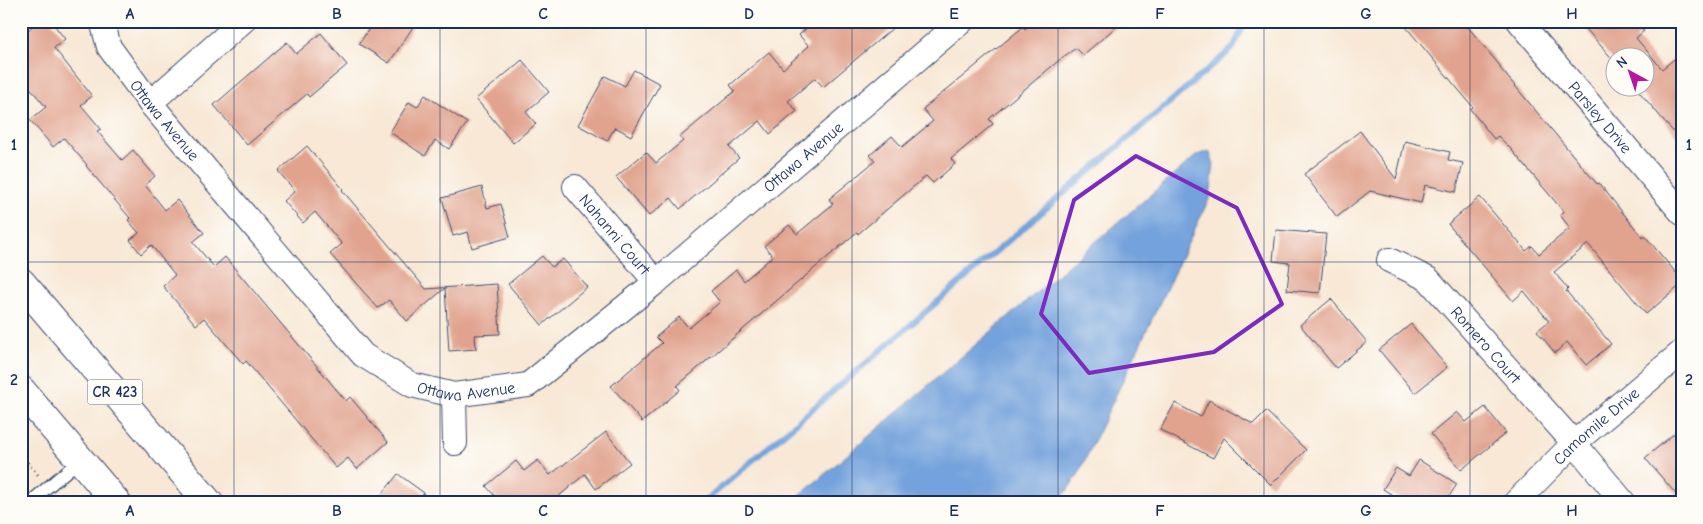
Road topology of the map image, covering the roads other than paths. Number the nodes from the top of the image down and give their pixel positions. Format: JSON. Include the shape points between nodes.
{"nodes":[{"id":1,"x":102,"y":21,"type":"edge"},
{"id":2,"x":243,"y":21,"type":"edge"},
{"id":3,"x":962,"y":21,"type":"edge"},
{"id":4,"x":1519,"y":21,"type":"edge"},
{"id":5,"x":150,"y":103,"type":"junction"},
{"id":6,"x":575,"y":187,"type":"dead end"},
{"id":7,"x":1682,"y":213,"type":"edge"},
{"id":8,"x":1388,"y":260,"type":"dead end"},
{"id":9,"x":21,"y":282,"type":"edge"},
{"id":10,"x":656,"y":282,"type":"junction"},
{"id":11,"x":1682,"y":352,"type":"edge"},
{"id":12,"x":21,"y":390,"type":"edge"},
{"id":13,"x":454,"y":395,"type":"junction"},
{"id":14,"x":455,"y":443,"type":"dead end"},
{"id":15,"x":1574,"y":443,"type":"junction"},
{"id":16,"x":80,"y":460,"type":"junction"},
{"id":17,"x":29,"y":503,"type":"edge"},
{"id":18,"x":116,"y":503,"type":"edge"},
{"id":19,"x":208,"y":503,"type":"edge"},
{"id":20,"x":1515,"y":503,"type":"edge"},
{"id":21,"x":1624,"y":503,"type":"edge"}],
"edges":[{"from":1,"to":5,"type":"street","name":"Ottawa Avenue","via":[[109,46]]},
{"from":2,"to":5,"type":"street"},
{"from":3,"to":10,"type":"street","name":"Ottawa Avenue"},
{"from":4,"to":7,"type":"street","name":"Parsley Drive"},
{"from":5,"to":13,"type":"street","name":"Ottawa Avenue","via":[[363,355],[412,385]]},
{"from":6,"to":10,"type":"street","name":"Nahanni Court"},
{"from":8,"to":15,"type":"street","name":"Romero Court","via":[[1428,279]]},
{"from":9,"to":19,"type":"highway","number":"CR 423"},
{"from":10,"to":13,"type":"street","name":"Ottawa Avenue","via":[[528,385]]},
{"from":11,"to":15,"type":"street","name":"Camomile Drive"},
{"from":12,"to":16,"type":"highway"},
{"from":13,"to":14,"type":"street"},
{"from":15,"to":20,"type":"street","name":"Camomile Drive"},
{"from":15,"to":21,"type":"street","name":"Romero Court"},
{"from":16,"to":17,"type":"lane"},
{"from":16,"to":18,"type":"highway"}]}
